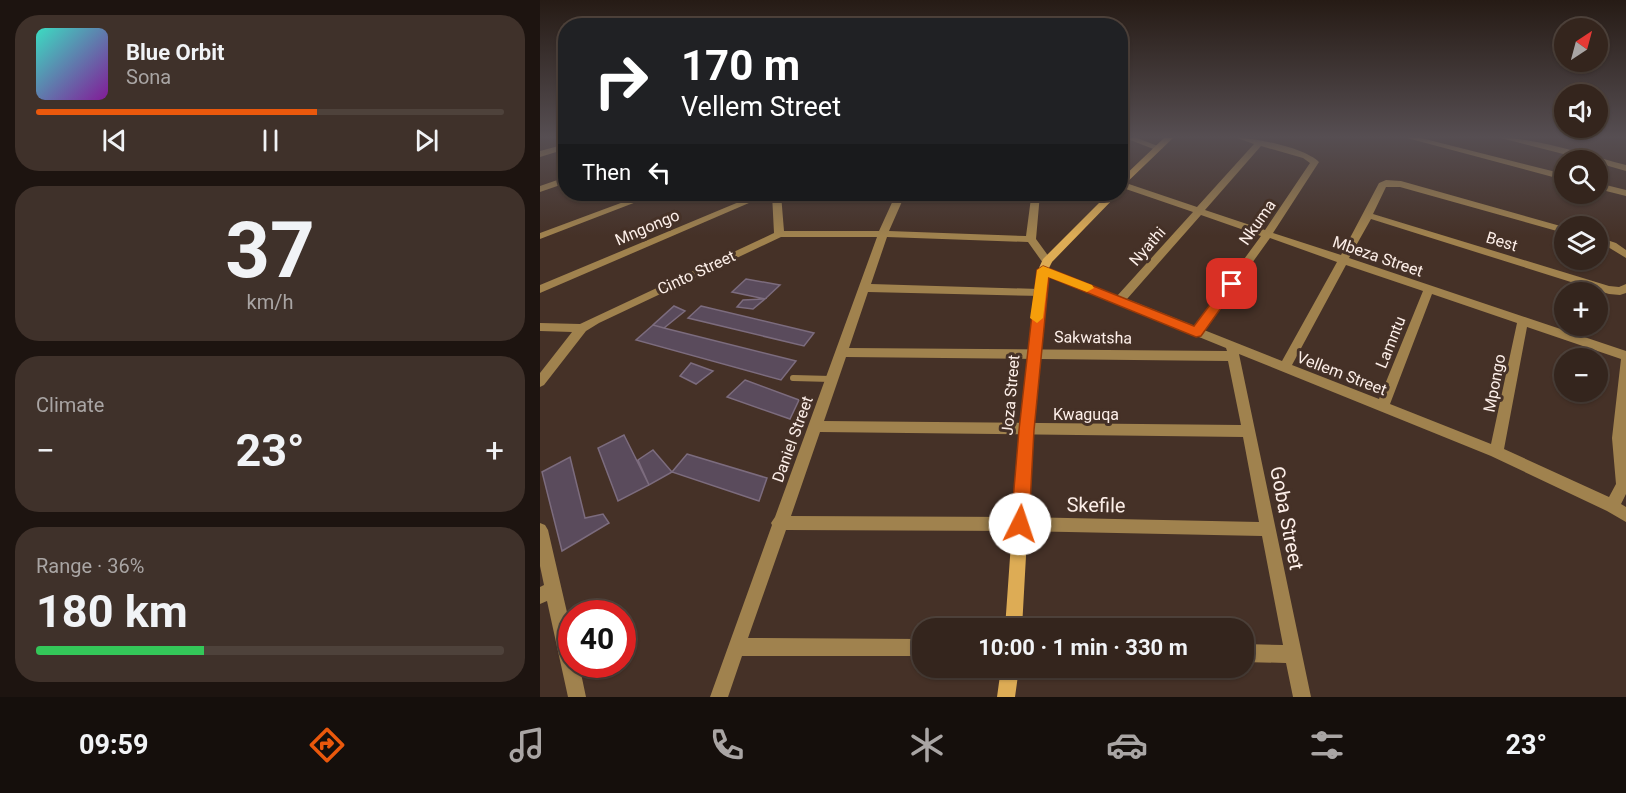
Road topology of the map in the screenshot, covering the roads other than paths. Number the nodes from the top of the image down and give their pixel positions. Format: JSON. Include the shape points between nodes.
{"nodes":[{"id":1,"x":1235,"y":171,"type":"edge"},
{"id":2,"x":1310,"y":171,"type":"edge"},
{"id":3,"x":1536,"y":171,"type":"edge"},
{"id":4,"x":1554,"y":175,"type":"edge"},
{"id":5,"x":558,"y":183,"type":"edge"},
{"id":6,"x":540,"y":189,"type":"edge"},
{"id":7,"x":1608,"y":189,"type":"edge"},
{"id":8,"x":1128,"y":190,"type":"edge"},
{"id":9,"x":1626,"y":194,"type":"edge"},
{"id":10,"x":633,"y":201,"type":"edge"},
{"id":11,"x":748,"y":201,"type":"edge"},
{"id":12,"x":777,"y":201,"type":"edge"},
{"id":13,"x":897,"y":201,"type":"edge"},
{"id":14,"x":1035,"y":201,"type":"edge"},
{"id":15,"x":1106,"y":201,"type":"edge"},
{"id":16,"x":1198,"y":212,"type":"junction"},
{"id":17,"x":1368,"y":215,"type":"junction"},
{"id":18,"x":1554,"y":227,"type":"edge"},
{"id":19,"x":779,"y":234,"type":"junction"},
{"id":20,"x":883,"y":234,"type":"junction"},
{"id":21,"x":1268,"y":235,"type":"junction"},
{"id":22,"x":540,"y":236,"type":"edge"},
{"id":23,"x":1031,"y":239,"type":"junction"},
{"id":24,"x":1608,"y":244,"type":"edge"},
{"id":25,"x":1626,"y":255,"type":"edge"},
{"id":26,"x":1344,"y":260,"type":"junction"},
{"id":27,"x":1045,"y":266,"type":"junction"},
{"id":28,"x":865,"y":288,"type":"junction"},
{"id":29,"x":1626,"y":288,"type":"edge"},
{"id":30,"x":540,"y":289,"type":"edge"},
{"id":31,"x":1429,"y":289,"type":"junction"},
{"id":32,"x":1039,"y":293,"type":"junction"},
{"id":33,"x":1119,"y":301,"type":"junction"},
{"id":34,"x":1523,"y":320,"type":"junction"},
{"id":35,"x":540,"y":327,"type":"edge"},
{"id":36,"x":582,"y":328,"type":"junction"},
{"id":37,"x":1196,"y":333,"type":"junction"},
{"id":38,"x":843,"y":352,"type":"junction"},
{"id":39,"x":1233,"y":352,"type":"junction"},
{"id":40,"x":1034,"y":353,"type":"junction"},
{"id":41,"x":1626,"y":358,"type":"edge"},
{"id":42,"x":1284,"y":368,"type":"junction"},
{"id":43,"x":793,"y":378,"type":"dead end"},
{"id":44,"x":833,"y":380,"type":"junction"},
{"id":45,"x":540,"y":382,"type":"edge"},
{"id":46,"x":1382,"y":407,"type":"junction"},
{"id":47,"x":816,"y":426,"type":"junction"},
{"id":48,"x":1026,"y":430,"type":"junction"},
{"id":49,"x":1249,"y":431,"type":"junction"},
{"id":50,"x":1496,"y":452,"type":"junction"},
{"id":51,"x":1625,"y":482,"type":"edge"},
{"id":52,"x":1612,"y":506,"type":"junction"},
{"id":53,"x":1626,"y":515,"type":"edge"},
{"id":54,"x":779,"y":523,"type":"junction"},
{"id":55,"x":1020,"y":524,"type":"junction"},
{"id":56,"x":1267,"y":529,"type":"junction"},
{"id":57,"x":540,"y":530,"type":"edge"},
{"id":58,"x":547,"y":592,"type":"edge"},
{"id":59,"x":1014,"y":618,"type":"edge"},
{"id":60,"x":738,"y":647,"type":"junction"},
{"id":61,"x":912,"y":648,"type":"edge"},
{"id":62,"x":1254,"y":653,"type":"edge"},
{"id":63,"x":1293,"y":654,"type":"junction"},
{"id":64,"x":1009,"y":678,"type":"edge"},
{"id":65,"x":577,"y":697,"type":"edge"},
{"id":66,"x":719,"y":697,"type":"edge"},
{"id":67,"x":1006,"y":697,"type":"edge"},
{"id":68,"x":1302,"y":697,"type":"edge"}],
"edges":[{"from":1,"to":16,"type":"street","name":"Nyathi"},
{"from":2,"to":21,"type":"street","name":"Nkuma"},
{"from":3,"to":4,"type":"street"},
{"from":5,"to":6,"type":"street"},
{"from":7,"to":9,"type":"street"},
{"from":8,"to":16,"type":"street","name":"Mbeza Street"},
{"from":10,"to":22,"type":"street"},
{"from":11,"to":30,"type":"street","name":"Mngongo"},
{"from":12,"to":19,"type":"street"},
{"from":13,"to":20,"type":"street","name":"Daniel Street"},
{"from":14,"to":23,"type":"street"},
{"from":15,"to":27,"type":"street"},
{"from":16,"to":21,"type":"street","name":"Mbeza Street"},
{"from":16,"to":33,"type":"street","name":"Nyathi"},
{"from":17,"to":18,"type":"street","name":"Best","via":[[1382,185],[1393,182]]},
{"from":17,"to":26,"type":"street","name":"Best"},
{"from":17,"to":29,"type":"street","name":"Best","via":[[1609,290]]},
{"from":19,"to":20,"type":"street","name":"Cinto Street"},
{"from":19,"to":36,"type":"street","name":"Cinto Street"},
{"from":20,"to":23,"type":"street","name":"Cinto Street"},
{"from":20,"to":28,"type":"street","name":"Daniel Street"},
{"from":21,"to":26,"type":"street","name":"Mbeza Street"},
{"from":21,"to":37,"type":"street","name":"Nkuma"},
{"from":23,"to":27,"type":"street"},
{"from":24,"to":25,"type":"street"},
{"from":26,"to":31,"type":"street","name":"Mbeza Street"},
{"from":26,"to":42,"type":"street","name":"Best"},
{"from":27,"to":32,"type":"street","name":"Joza Street"},
{"from":27,"to":33,"type":"street","name":"Vellem Street"},
{"from":28,"to":32,"type":"street"},
{"from":28,"to":38,"type":"street","name":"Daniel Street"},
{"from":31,"to":34,"type":"street","name":"Mbeza Street"},
{"from":31,"to":46,"type":"street","name":"Lamntu"},
{"from":32,"to":40,"type":"street","name":"Joza Street"},
{"from":33,"to":37,"type":"street","name":"Vellem Street"},
{"from":34,"to":41,"type":"street","name":"Mbeza Street"},
{"from":34,"to":50,"type":"street","name":"Mpongo"},
{"from":35,"to":36,"type":"street"},
{"from":36,"to":45,"type":"street","name":"Cinto Street"},
{"from":37,"to":39,"type":"street","name":"Vellem Street"},
{"from":38,"to":40,"type":"street","name":"Sakwatsha"},
{"from":38,"to":44,"type":"street","name":"Daniel Street"},
{"from":39,"to":40,"type":"street","name":"Sakwatsha"},
{"from":39,"to":42,"type":"street","name":"Vellem Street"},
{"from":39,"to":49,"type":"street","name":"Goba Street"},
{"from":40,"to":48,"type":"street","name":"Joza Street"},
{"from":41,"to":51,"type":"street","via":[[1618,434],[1618,455]]},
{"from":42,"to":46,"type":"street","name":"Vellem Street"},
{"from":43,"to":44,"type":"lane"},
{"from":44,"to":47,"type":"street","name":"Daniel Street"},
{"from":46,"to":50,"type":"street","name":"Vellem Street"},
{"from":47,"to":48,"type":"street","name":"Kwaguqa"},
{"from":47,"to":54,"type":"street","name":"Daniel Street"},
{"from":48,"to":49,"type":"street","name":"Kwaguqa"},
{"from":48,"to":55,"type":"street","name":"Joza Street"},
{"from":49,"to":56,"type":"street","name":"Goba Street"},
{"from":50,"to":52,"type":"street","name":"Vellem Street"},
{"from":51,"to":52,"type":"street"},
{"from":52,"to":53,"type":"street","name":"Vellem Street"},
{"from":54,"to":55,"type":"street","name":"Skefile"},
{"from":54,"to":60,"type":"street","name":"Daniel Street"},
{"from":55,"to":56,"type":"street","name":"Skefile"},
{"from":55,"to":59,"type":"street","name":"Joza Street"},
{"from":56,"to":63,"type":"street","name":"Goba Street"},
{"from":57,"to":58,"type":"street"},
{"from":58,"to":65,"type":"street"},
{"from":60,"to":61,"type":"street"},
{"from":60,"to":66,"type":"street","name":"Daniel Street"},
{"from":62,"to":63,"type":"street"},
{"from":63,"to":68,"type":"street","name":"Goba Street"},
{"from":64,"to":67,"type":"street"}]}
